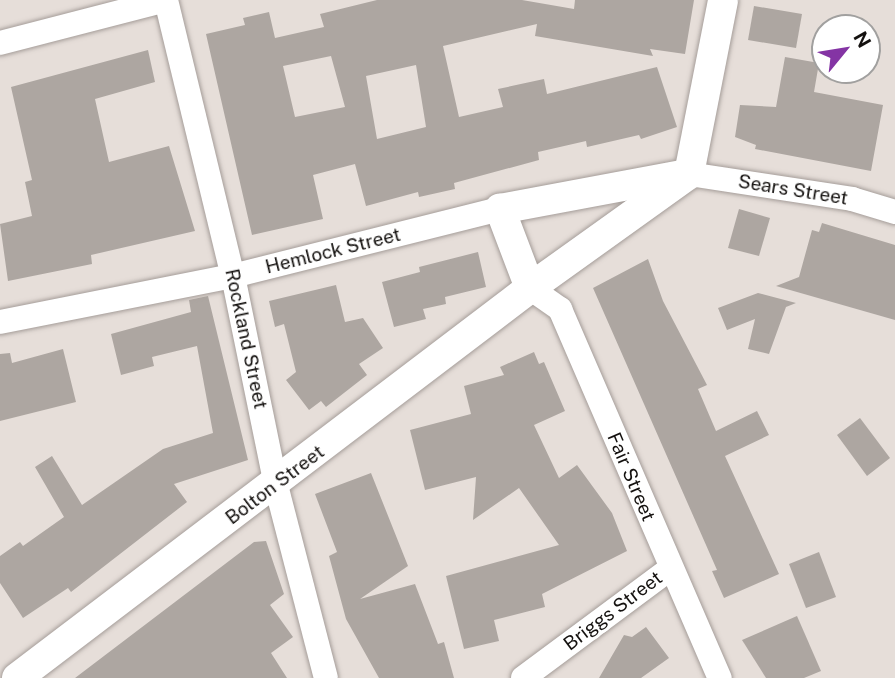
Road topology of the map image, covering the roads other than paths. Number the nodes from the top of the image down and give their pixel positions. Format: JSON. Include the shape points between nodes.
{"nodes":[{"id":1,"x":166,"y":0,"type":"edge"},
{"id":2,"x":723,"y":0,"type":"edge"},
{"id":3,"x":0,"y":43,"type":"edge"},
{"id":4,"x":689,"y":174,"type":"junction"},
{"id":5,"x":500,"y":209,"type":"junction"},
{"id":6,"x":895,"y":212,"type":"edge"},
{"id":7,"x":233,"y":276,"type":"junction"},
{"id":8,"x":530,"y":288,"type":"junction"},
{"id":9,"x":0,"y":321,"type":"edge"},
{"id":10,"x":276,"y":485,"type":"junction"},
{"id":11,"x":670,"y":569,"type":"junction"},
{"id":12,"x":17,"y":678,"type":"edge"},
{"id":13,"x":326,"y":678,"type":"edge"},
{"id":14,"x":523,"y":678,"type":"edge"},
{"id":15,"x":720,"y":678,"type":"edge"}],
"edges":[{"from":1,"to":3,"type":"street"},
{"from":1,"to":7,"type":"street","name":"Rockland Street"},
{"from":2,"to":4,"type":"street"},
{"from":4,"to":5,"type":"street"},
{"from":4,"to":6,"type":"street","name":"Sears Street","via":[[852,199]]},
{"from":4,"to":8,"type":"street"},
{"from":5,"to":7,"type":"street","name":"Hemlock Street"},
{"from":5,"to":8,"type":"street"},
{"from":7,"to":9,"type":"street","name":"Hemlock Street"},
{"from":7,"to":10,"type":"street","name":"Rockland Street"},
{"from":8,"to":10,"type":"street","name":"Bolton Street"},
{"from":8,"to":11,"type":"street","name":"Fair Street","via":[[560,309]]},
{"from":10,"to":12,"type":"street","name":"Bolton Street"},
{"from":10,"to":13,"type":"street","name":"Rockland Street"},
{"from":11,"to":14,"type":"street","name":"Briggs Street"},
{"from":11,"to":15,"type":"street","name":"Fair Street"}]}
